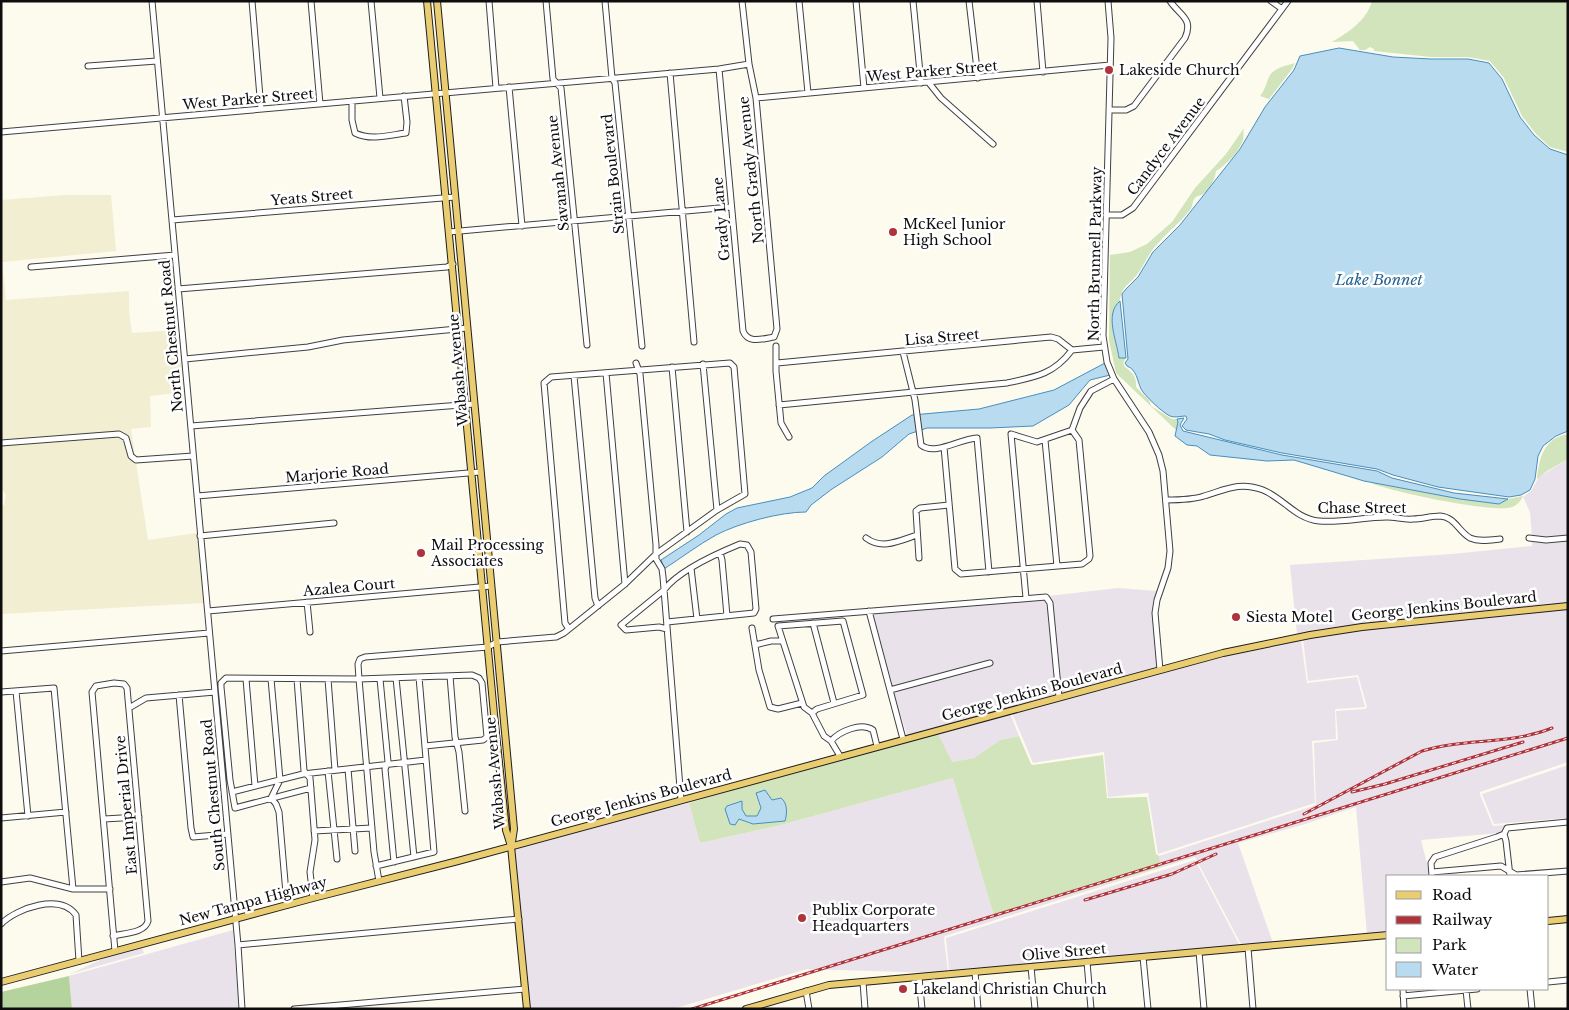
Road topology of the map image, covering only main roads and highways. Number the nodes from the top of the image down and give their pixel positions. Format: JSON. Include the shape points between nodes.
{"nodes":[{"id":1,"x":427,"y":1,"type":"edge"},
{"id":2,"x":436,"y":1,"type":"edge"},
{"id":3,"x":1568,"y":606,"type":"edge"},
{"id":4,"x":494,"y":714,"type":"junction"},
{"id":5,"x":503,"y":714,"type":"junction"},
{"id":6,"x":511,"y":846,"type":"junction"},
{"id":7,"x":1568,"y":919,"type":"edge"},
{"id":8,"x":1549,"y":921,"type":"edge"},
{"id":9,"x":1386,"y":935,"type":"edge"},
{"id":10,"x":1,"y":982,"type":"edge"},
{"id":11,"x":527,"y":1009,"type":"edge"},
{"id":12,"x":746,"y":1009,"type":"edge"}],
"edges":[{"from":1,"to":4,"type":"main road","name":"Wabash Avenue"},
{"from":2,"to":5,"type":"main road","name":"Wabash Avenue"},
{"from":3,"to":6,"type":"main road","name":"George Jenkins Boulevard","via":[[1337,630],[1246,648]]},
{"from":4,"to":5,"type":"main road"},
{"from":4,"to":6,"type":"main road","name":"Wabash Avenue","via":[[506,830]]},
{"from":5,"to":6,"type":"main road","name":"Wabash Avenue","via":[[514,829]]},
{"from":6,"to":10,"type":"main road","name":"New Tampa Highway"},
{"from":6,"to":11,"type":"main road"},
{"from":7,"to":8,"type":"main road"},
{"from":9,"to":12,"type":"main road","name":"Olive Street","via":[[830,985]]}]}
